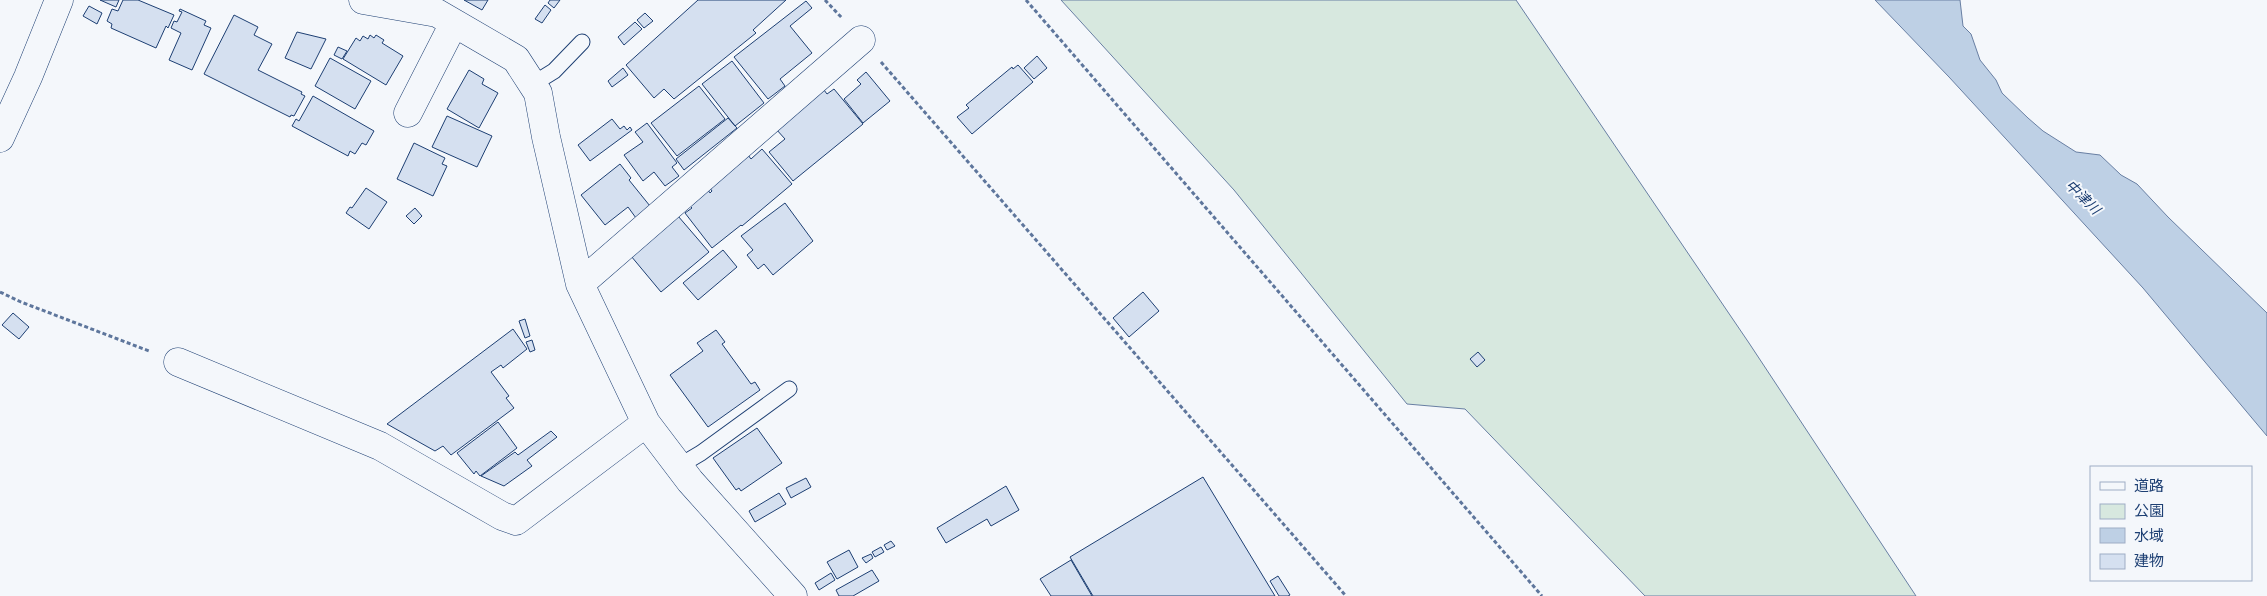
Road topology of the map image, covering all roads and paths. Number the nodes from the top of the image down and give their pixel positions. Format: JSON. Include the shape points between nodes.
{"nodes":[{"id":1,"x":59,"y":0,"type":"edge"},
{"id":2,"x":363,"y":0,"type":"edge"},
{"id":3,"x":825,"y":0,"type":"edge"},
{"id":4,"x":1026,"y":0,"type":"edge"},
{"id":5,"x":454,"y":23,"type":"junction"},
{"id":6,"x":861,"y":40,"type":"junction"},
{"id":7,"x":582,"y":42,"type":"dead end"},
{"id":8,"x":533,"y":84,"type":"junction"},
{"id":9,"x":408,"y":113,"type":"dead end"},
{"id":10,"x":0,"y":138,"type":"edge"},
{"id":11,"x":580,"y":284,"type":"junction"},
{"id":12,"x":0,"y":292,"type":"edge"},
{"id":13,"x":178,"y":362,"type":"joint"},
{"id":14,"x":789,"y":389,"type":"dead end"},
{"id":15,"x":646,"y":423,"type":"junction"},
{"id":16,"x":679,"y":466,"type":"junction"},
{"id":17,"x":793,"y":596,"type":"edge"},
{"id":18,"x":1346,"y":596,"type":"edge"},
{"id":19,"x":1542,"y":596,"type":"edge"}],
"edges":[{"from":1,"to":10,"type":"street"},
{"from":2,"to":5,"type":"street","via":[[437,13]]},
{"from":3,"to":6,"type":"path"},
{"from":4,"to":19,"type":"path"},
{"from":5,"to":8,"type":"street","via":[[516,59]]},
{"from":5,"to":9,"type":"street"},
{"from":6,"to":11,"type":"street"},
{"from":6,"to":18,"type":"path"},
{"from":7,"to":8,"type":"lane","via":[[554,71]]},
{"from":8,"to":11,"type":"street","via":[[538,92]]},
{"from":11,"to":15,"type":"street"},
{"from":12,"to":13,"type":"path"},
{"from":13,"to":15,"type":"street","via":[[380,446],[516,521]]},
{"from":14,"to":16,"type":"lane"},
{"from":15,"to":16,"type":"street"},
{"from":16,"to":17,"type":"street"}]}
